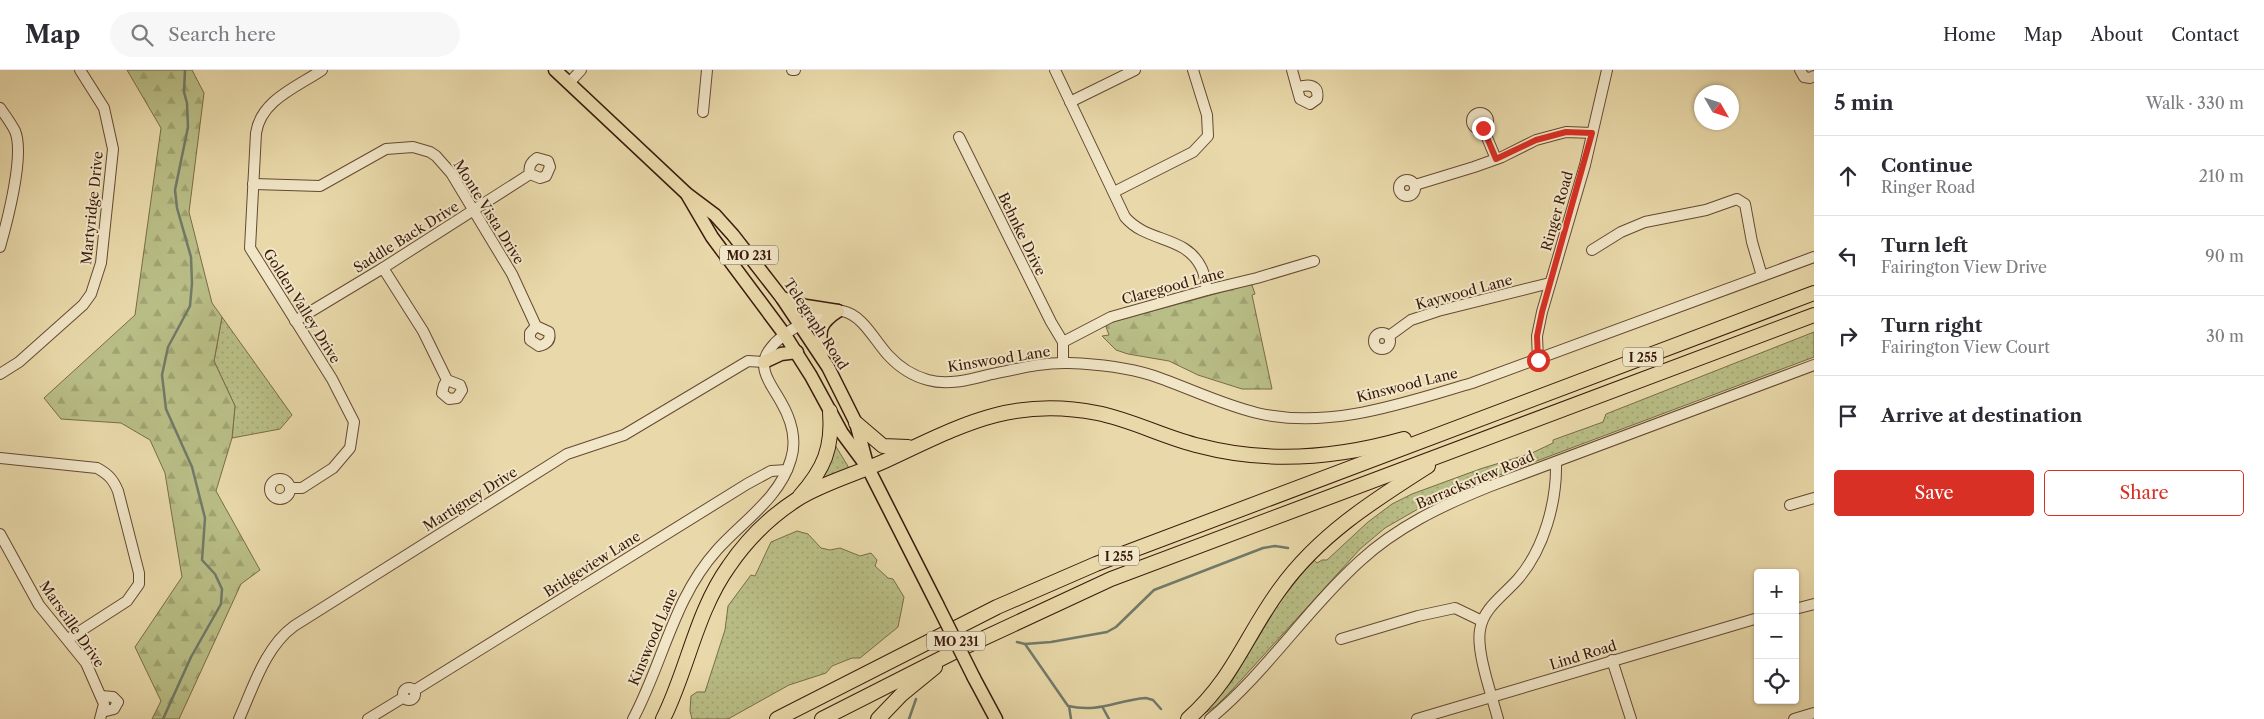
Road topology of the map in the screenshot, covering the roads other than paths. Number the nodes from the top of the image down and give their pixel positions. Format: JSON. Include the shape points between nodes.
{"nodes":[{"id":1,"x":80,"y":70,"type":"edge"},
{"id":2,"x":322,"y":70,"type":"edge"},
{"id":3,"x":555,"y":70,"type":"edge"},
{"id":4,"x":581,"y":70,"type":"edge"},
{"id":5,"x":707,"y":70,"type":"edge"},
{"id":6,"x":1055,"y":70,"type":"edge"},
{"id":7,"x":1135,"y":70,"type":"edge"},
{"id":8,"x":1193,"y":70,"type":"edge"},
{"id":9,"x":1292,"y":70,"type":"edge"},
{"id":10,"x":1606,"y":70,"type":"edge"},
{"id":11,"x":1800,"y":70,"type":"edge"},
{"id":12,"x":1814,"y":76,"type":"edge"},
{"id":13,"x":569,"y":83,"type":"junction"},
{"id":14,"x":1297,"y":88,"type":"dead end"},
{"id":15,"x":1070,"y":102,"type":"junction"},
{"id":16,"x":0,"y":108,"type":"edge"},
{"id":17,"x":703,"y":112,"type":"dead end"},
{"id":18,"x":1483,"y":128,"type":"dead end"},
{"id":19,"x":1592,"y":133,"type":"junction"},
{"id":20,"x":959,"y":137,"type":"dead end"},
{"id":21,"x":1496,"y":159,"type":"junction"},
{"id":22,"x":530,"y":174,"type":"dead end"},
{"id":23,"x":253,"y":184,"type":"junction"},
{"id":24,"x":1415,"y":185,"type":"dead end"},
{"id":25,"x":1114,"y":192,"type":"junction"},
{"id":26,"x":687,"y":194,"type":"junction"},
{"id":27,"x":473,"y":211,"type":"junction"},
{"id":28,"x":0,"y":247,"type":"edge"},
{"id":29,"x":1592,"y":250,"type":"dead end"},
{"id":30,"x":1814,"y":257,"type":"edge"},
{"id":31,"x":1314,"y":261,"type":"dead end"},
{"id":32,"x":383,"y":268,"type":"junction"},
{"id":33,"x":1762,"y":276,"type":"junction"},
{"id":34,"x":1550,"y":283,"type":"junction"},
{"id":35,"x":1207,"y":290,"type":"junction"},
{"id":36,"x":1814,"y":293,"type":"edge"},
{"id":37,"x":782,"y":298,"type":"junction"},
{"id":38,"x":838,"y":311,"type":"junction"},
{"id":39,"x":1814,"y":315,"type":"edge"},
{"id":40,"x":295,"y":320,"type":"junction"},
{"id":41,"x":801,"y":325,"type":"junction"},
{"id":42,"x":536,"y":326,"type":"dead end"},
{"id":43,"x":785,"y":335,"type":"junction"},
{"id":44,"x":1389,"y":336,"type":"dead end"},
{"id":45,"x":1063,"y":342,"type":"junction"},
{"id":46,"x":796,"y":352,"type":"junction"},
{"id":47,"x":822,"y":358,"type":"junction"},
{"id":48,"x":1538,"y":360,"type":"junction"},
{"id":49,"x":764,"y":362,"type":"junction"},
{"id":50,"x":1064,"y":363,"type":"junction"},
{"id":51,"x":1814,"y":365,"type":"edge"},
{"id":52,"x":0,"y":374,"type":"edge"},
{"id":53,"x":447,"y":380,"type":"dead end"},
{"id":54,"x":830,"y":411,"type":"junction"},
{"id":55,"x":1473,"y":421,"type":"junction"},
{"id":56,"x":856,"y":423,"type":"junction"},
{"id":57,"x":914,"y":447,"type":"junction"},
{"id":58,"x":1452,"y":450,"type":"junction"},
{"id":59,"x":0,"y":458,"type":"edge"},
{"id":60,"x":1556,"y":462,"type":"junction"},
{"id":61,"x":868,"y":468,"type":"junction"},
{"id":62,"x":787,"y":470,"type":"junction"},
{"id":63,"x":290,"y":488,"type":"dead end"},
{"id":64,"x":1814,"y":498,"type":"edge"},
{"id":65,"x":797,"y":499,"type":"junction"},
{"id":66,"x":1790,"y":505,"type":"dead end"},
{"id":67,"x":0,"y":534,"type":"edge"},
{"id":68,"x":1814,"y":604,"type":"edge"},
{"id":69,"x":1799,"y":608,"type":"edge"},
{"id":70,"x":1754,"y":619,"type":"edge"},
{"id":71,"x":1482,"y":621,"type":"junction"},
{"id":72,"x":68,"y":639,"type":"junction"},
{"id":73,"x":1341,"y":639,"type":"dead end"},
{"id":74,"x":956,"y":651,"type":"junction"},
{"id":75,"x":1612,"y":660,"type":"junction"},
{"id":76,"x":1492,"y":697,"type":"junction"},
{"id":77,"x":102,"y":708,"type":"edge"},
{"id":78,"x":1814,"y":713,"type":"edge"},
{"id":79,"x":238,"y":719,"type":"edge"},
{"id":80,"x":368,"y":719,"type":"edge"},
{"id":81,"x":632,"y":719,"type":"edge"},
{"id":82,"x":663,"y":719,"type":"edge"},
{"id":83,"x":777,"y":719,"type":"edge"},
{"id":84,"x":822,"y":719,"type":"edge"},
{"id":85,"x":878,"y":719,"type":"edge"},
{"id":86,"x":996,"y":719,"type":"edge"},
{"id":87,"x":1188,"y":719,"type":"edge"},
{"id":88,"x":1210,"y":719,"type":"edge"},
{"id":89,"x":1419,"y":719,"type":"edge"},
{"id":90,"x":1498,"y":719,"type":"edge"},
{"id":91,"x":1631,"y":719,"type":"edge"},
{"id":92,"x":1794,"y":719,"type":"edge"}],
"edges":[{"from":1,"to":52,"type":"street","name":"Martyridge Drive","via":[[104,108],[113,149],[99,273],[92,294],[83,305],[19,362]]},
{"from":2,"to":23,"type":"street","name":"Golden Valley Drive","via":[[268,105],[261,116],[256,133]]},
{"from":3,"to":13,"type":"main road","name":"Telegraph Road","number":"MO 231"},
{"from":4,"to":13,"type":"street"},
{"from":5,"to":17,"type":"street"},
{"from":6,"to":15,"type":"street"},
{"from":7,"to":15,"type":"street"},
{"from":8,"to":25,"type":"street","via":[[1208,115],[1208,136],[1193,152]]},
{"from":9,"to":14,"type":"street"},
{"from":10,"to":19,"type":"street","name":"Ringer Road"},
{"from":11,"to":12,"type":"street","via":[[1804,77]]},
{"from":13,"to":26,"type":"main road","name":"Telegraph Road","number":"MO 231"},
{"from":15,"to":25,"type":"street"},
{"from":16,"to":28,"type":"street","via":[[15,132],[18,146],[8,217]]},
{"from":18,"to":21,"type":"street"},
{"from":19,"to":21,"type":"street","via":[[1566,132],[1536,140]]},
{"from":19,"to":34,"type":"street","name":"Ringer Road"},
{"from":20,"to":45,"type":"street","name":"Behnke Drive","via":[[1050,322]]},
{"from":21,"to":24,"type":"street"},
{"from":22,"to":27,"type":"street","name":"Saddle Back Drive"},
{"from":23,"to":27,"type":"street","name":"Monte Vista Drive","via":[[320,186],[386,149],[413,147],[436,156]]},
{"from":23,"to":40,"type":"street","name":"Golden Valley Drive","via":[[250,248]]},
{"from":25,"to":35,"type":"street","via":[[1125,217],[1134,228],[1173,242],[1195,258],[1202,269]]},
{"from":26,"to":37,"type":"main road","name":"Telegraph Road","number":"MO 231","via":[[715,215]]},
{"from":26,"to":43,"type":"main road","name":"Telegraph Road","number":"MO 231","via":[[712,237]]},
{"from":27,"to":32,"type":"street","name":"Saddle Back Drive"},
{"from":27,"to":42,"type":"street","name":"Monte Vista Drive","via":[[512,274]]},
{"from":29,"to":33,"type":"street","via":[[1620,232],[1644,222],[1689,214],[1737,200],[1747,209]]},
{"from":30,"to":33,"type":"street","name":"Kinswood Lane"},
{"from":31,"to":35,"type":"street","name":"Claregood Lane"},
{"from":32,"to":40,"type":"street","name":"Saddle Back Drive"},
{"from":32,"to":53,"type":"street","via":[[423,331]]},
{"from":33,"to":48,"type":"street","name":"Kinswood Lane"},
{"from":34,"to":44,"type":"street","name":"Kaywood Lane","via":[[1438,311],[1411,320]]},
{"from":34,"to":48,"type":"street","name":"Ringer Road","via":[[1537,336]]},
{"from":35,"to":45,"type":"street","name":"Claregood Lane","via":[[1111,317]]},
{"from":36,"to":55,"type":"highway","number":"I 255"},
{"from":37,"to":38,"type":"main road"},
{"from":37,"to":41,"type":"main road","name":"Telegraph Road","number":"MO 231"},
{"from":38,"to":41,"type":"street","via":[[823,313]]},
{"from":38,"to":47,"type":"main road","via":[[820,329]]},
{"from":38,"to":50,"type":"street","name":"Kinswood Lane","via":[[856,318],[897,364],[928,380],[959,381]]},
{"from":39,"to":58,"type":"highway","number":"I 255"},
{"from":40,"to":63,"type":"street","name":"Golden Valley Drive","via":[[340,393],[351,414],[354,432],[350,448],[333,468],[302,488]]},
{"from":41,"to":43,"type":"street"},
{"from":41,"to":47,"type":"main road","name":"Telegraph Road","number":"MO 231"},
{"from":43,"to":46,"type":"main road","name":"Telegraph Road","number":"MO 231"},
{"from":43,"to":49,"type":"street","via":[[770,348]]},
{"from":45,"to":50,"type":"street"},
{"from":46,"to":49,"type":"main road"},
{"from":46,"to":54,"type":"main road","name":"Telegraph Road","number":"MO 231"},
{"from":47,"to":56,"type":"main road","name":"Telegraph Road","number":"MO 231"},
{"from":48,"to":50,"type":"street","name":"Kinswood Lane","via":[[1422,398],[1335,417],[1294,418],[1234,406],[1150,375]]},
{"from":49,"to":62,"type":"street","name":"Kinswood Lane","via":[[764,374],[782,403],[791,427],[793,455]]},
{"from":49,"to":79,"type":"street","name":"Martigney Drive","via":[[748,361],[624,435],[567,454],[294,626],[272,649]]},
{"from":51,"to":60,"type":"street","name":"Barracksview Road"},
{"from":54,"to":61,"type":"main road","name":"Telegraph Road","number":"MO 231"},
{"from":54,"to":65,"type":"highway","via":[[832,427],[826,458],[817,476]]},
{"from":55,"to":57,"type":"highway","via":[[1354,452],[1280,457],[1200,447],[1099,413],[1038,408],[1003,412]]},
{"from":55,"to":83,"type":"highway","number":"I 255","via":[[1058,580],[969,621]]},
{"from":56,"to":57,"type":"highway","via":[[884,446]]},
{"from":56,"to":61,"type":"main road","name":"Telegraph Road","number":"MO 231"},
{"from":57,"to":61,"type":"highway"},
{"from":58,"to":74,"type":"highway","number":"I 255","via":[[1111,579]]},
{"from":58,"to":87,"type":"highway","via":[[1361,509],[1308,554],[1274,598],[1223,682]]},
{"from":59,"to":72,"type":"street","via":[[97,468],[107,473],[118,491],[139,584],[127,601]]},
{"from":60,"to":71,"type":"street","via":[[1548,519],[1534,554],[1519,578]]},
{"from":60,"to":88,"type":"street","name":"Barracksview Road","via":[[1435,510],[1376,547],[1338,583],[1239,693]]},
{"from":61,"to":65,"type":"highway"},
{"from":61,"to":86,"type":"main road","name":"Telegraph Road","number":"MO 231","bridge":true},
{"from":62,"to":80,"type":"street","name":"Bridgeview Lane","via":[[771,471],[747,484],[415,690],[413,699],[404,697]]},
{"from":62,"to":81,"type":"street","name":"Kinswood Lane","via":[[770,497],[717,550],[694,580],[675,616]]},
{"from":64,"to":66,"type":"street"},
{"from":65,"to":82,"type":"highway","via":[[747,544],[721,578],[705,606],[675,695]]},
{"from":67,"to":72,"type":"street","name":"Marseille Drive","via":[[39,605]]},
{"from":68,"to":69,"type":"street"},
{"from":70,"to":75,"type":"street","name":"Lind Road"},
{"from":71,"to":73,"type":"street","via":[[1454,608]]},
{"from":71,"to":76,"type":"street","via":[[1480,649]]},
{"from":72,"to":77,"type":"street","name":"Marseille Drive","via":[[86,664]]},
{"from":74,"to":84,"type":"highway","number":"I 255"},
{"from":74,"to":85,"type":"highway","via":[[902,694]]},
{"from":75,"to":76,"type":"street","name":"Lind Road"},
{"from":75,"to":91,"type":"street"},
{"from":76,"to":89,"type":"street","name":"Lind Road"},
{"from":76,"to":90,"type":"street"},
{"from":78,"to":92,"type":"street"}]}
